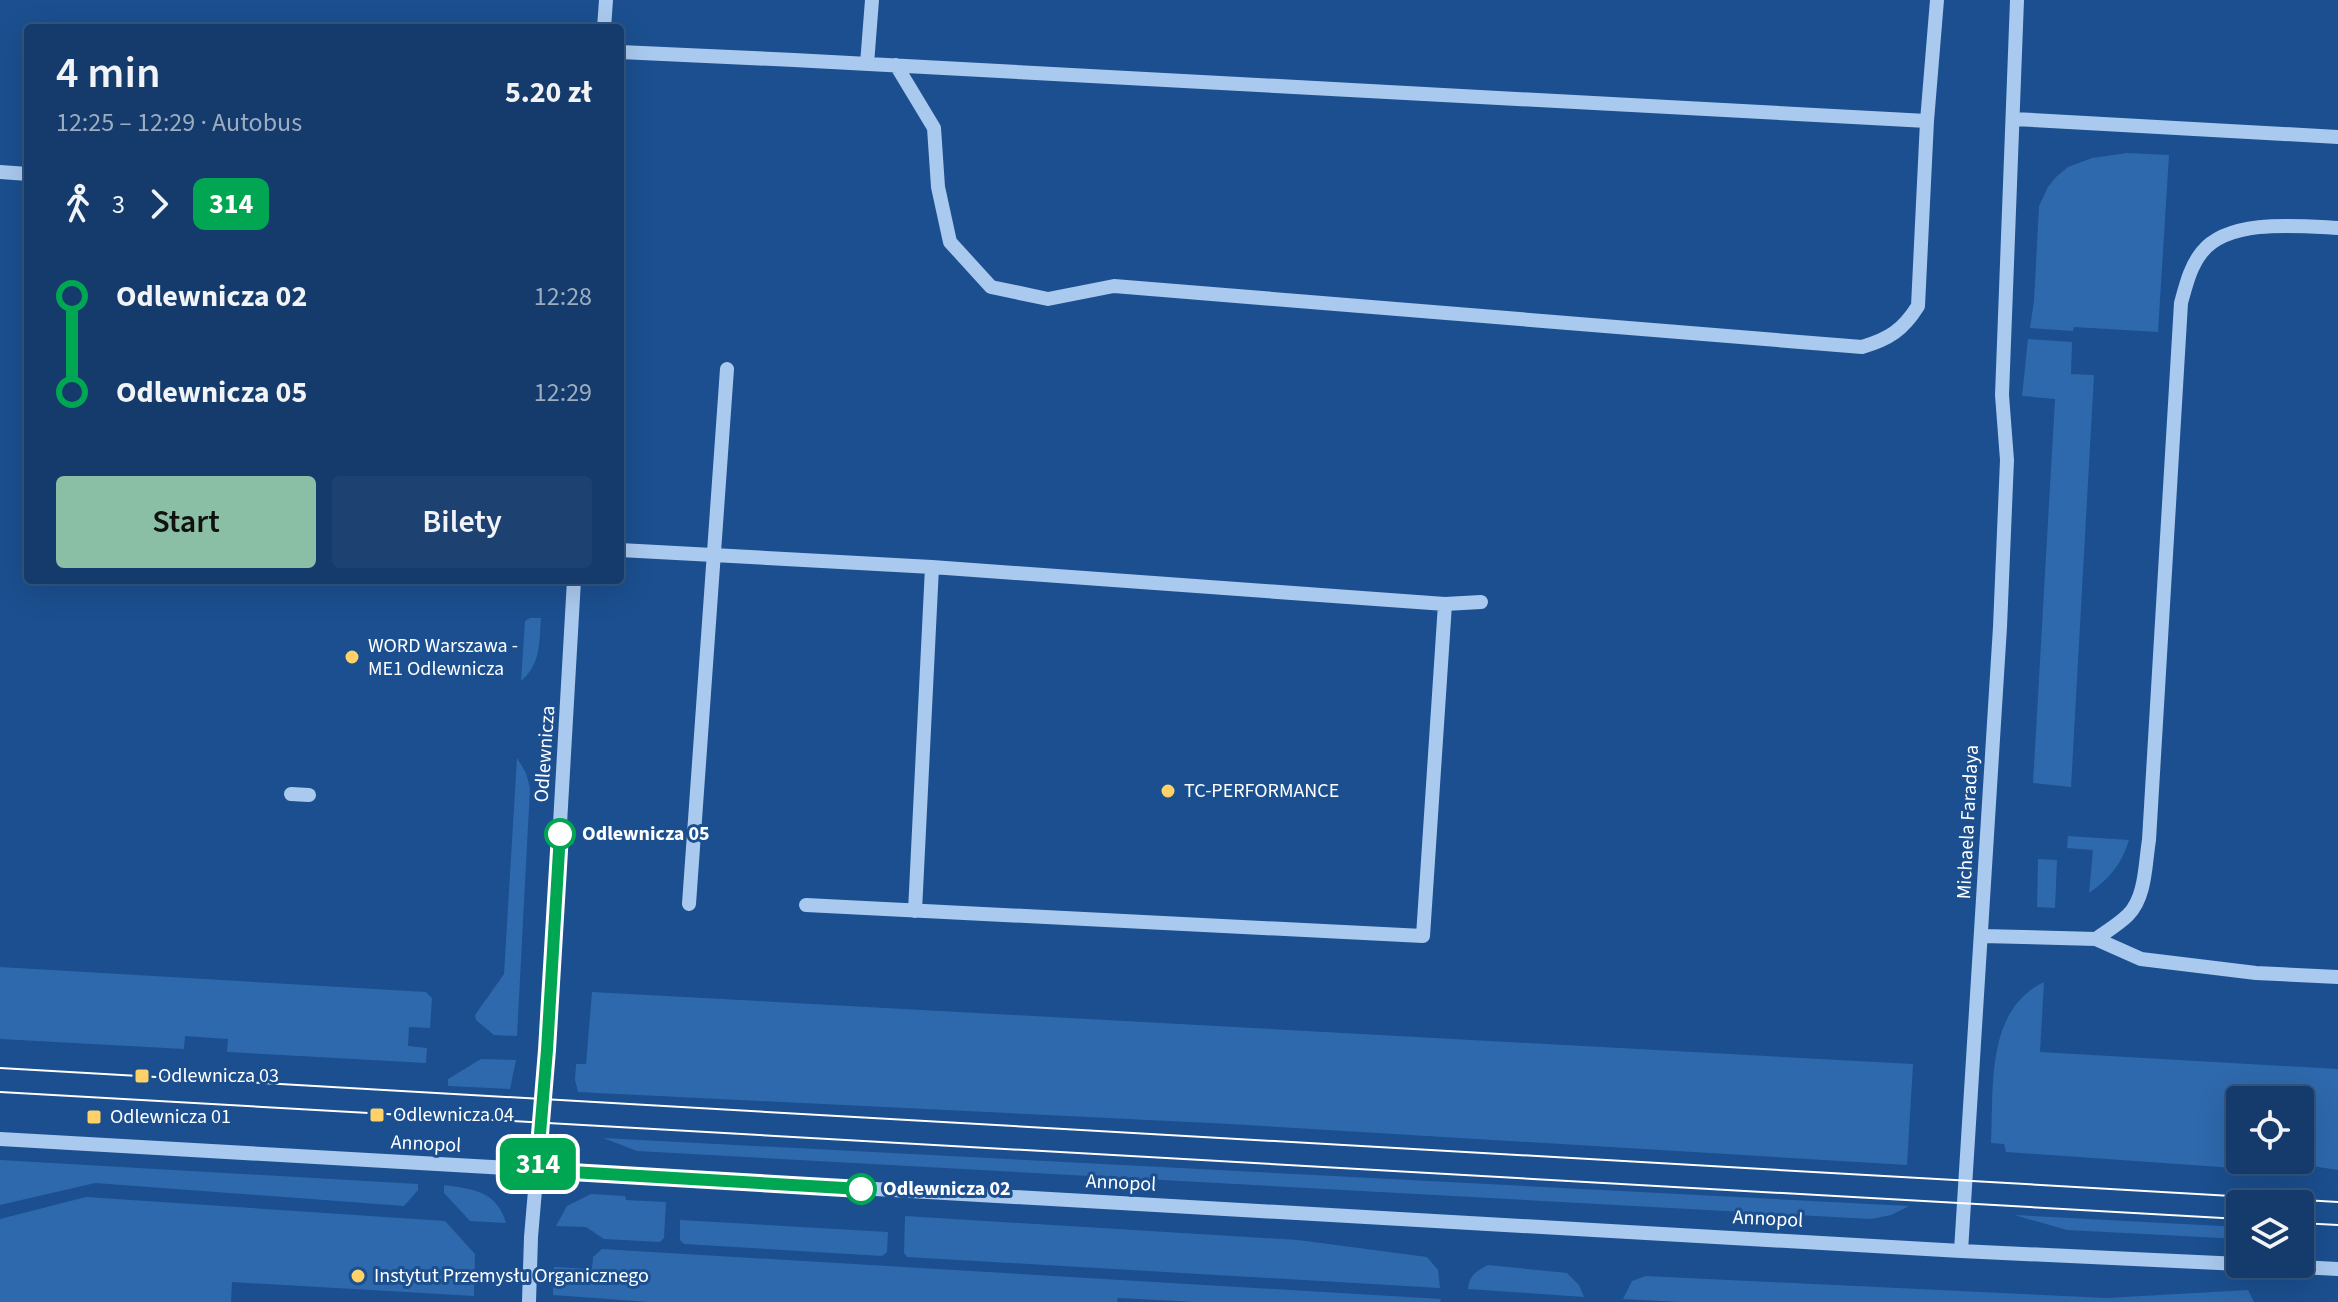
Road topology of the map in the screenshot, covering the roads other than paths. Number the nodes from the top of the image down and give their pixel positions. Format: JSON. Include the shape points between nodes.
{"nodes":[{"id":1,"x":606,"y":0,"type":"edge"},
{"id":2,"x":872,"y":0,"type":"edge"},
{"id":3,"x":1937,"y":0,"type":"edge"},
{"id":4,"x":2017,"y":0,"type":"edge"},
{"id":5,"x":604,"y":24,"type":"edge"},
{"id":6,"x":624,"y":52,"type":"edge"},
{"id":7,"x":867,"y":64,"type":"junction"},
{"id":8,"x":896,"y":65,"type":"junction"},
{"id":9,"x":2014,"y":119,"type":"junction"},
{"id":10,"x":1927,"y":121,"type":"junction"},
{"id":11,"x":2338,"y":137,"type":"edge"},
{"id":12,"x":0,"y":172,"type":"edge"},
{"id":13,"x":24,"y":174,"type":"edge"},
{"id":14,"x":2338,"y":228,"type":"edge"},
{"id":15,"x":727,"y":369,"type":"dead end"},
{"id":16,"x":624,"y":550,"type":"edge"},
{"id":17,"x":713,"y":555,"type":"junction"},
{"id":18,"x":932,"y":567,"type":"junction"},
{"id":19,"x":574,"y":584,"type":"edge"},
{"id":20,"x":1481,"y":602,"type":"dead end"},
{"id":21,"x":1445,"y":604,"type":"junction"},
{"id":22,"x":291,"y":794,"type":"dead end"},
{"id":23,"x":309,"y":795,"type":"dead end"},
{"id":24,"x":689,"y":904,"type":"dead end"},
{"id":25,"x":806,"y":905,"type":"dead end"},
{"id":26,"x":915,"y":911,"type":"junction"},
{"id":27,"x":1982,"y":936,"type":"junction"},
{"id":28,"x":2096,"y":939,"type":"junction"},
{"id":29,"x":2338,"y":977,"type":"edge"},
{"id":30,"x":0,"y":1139,"type":"edge"},
{"id":31,"x":537,"y":1170,"type":"junction"},
{"id":32,"x":1961,"y":1251,"type":"junction"},
{"id":33,"x":2226,"y":1263,"type":"edge"},
{"id":34,"x":2314,"y":1268,"type":"edge"},
{"id":35,"x":2338,"y":1269,"type":"edge"},
{"id":36,"x":529,"y":1302,"type":"edge"}],
"edges":[{"from":1,"to":5,"type":"street"},
{"from":2,"to":7,"type":"street"},
{"from":3,"to":10,"type":"street"},
{"from":4,"to":9,"type":"street","name":"Michaela Faradaya"},
{"from":6,"to":7,"type":"street"},
{"from":7,"to":8,"type":"street"},
{"from":8,"to":10,"type":"street"},
{"from":8,"to":10,"type":"street","via":[[934,128],[938,187],[950,242],[991,287],[1048,299],[1114,286],[1862,347],[1885,341],[1906,326],[1918,306]]},
{"from":9,"to":11,"type":"street"},
{"from":9,"to":27,"type":"street","name":"Michaela Faradaya","via":[[2002,395],[2007,460]]},
{"from":12,"to":13,"type":"street"},
{"from":14,"to":28,"type":"street","via":[[2244,229],[2216,239],[2191,268],[2181,303],[2147,854],[2136,903]]},
{"from":15,"to":17,"type":"street"},
{"from":16,"to":17,"type":"street"},
{"from":17,"to":18,"type":"street"},
{"from":17,"to":24,"type":"street"},
{"from":18,"to":21,"type":"street"},
{"from":18,"to":26,"type":"street"},
{"from":19,"to":31,"type":"street","name":"Odlewnicza"},
{"from":20,"to":21,"type":"street"},
{"from":21,"to":26,"type":"street","via":[[1423,936]]},
{"from":22,"to":23,"type":"street"},
{"from":25,"to":26,"type":"street"},
{"from":27,"to":28,"type":"street"},
{"from":27,"to":32,"type":"street","name":"Michaela Faradaya"},
{"from":28,"to":29,"type":"street","via":[[2141,959]]},
{"from":30,"to":31,"type":"street","name":"Annopol"},
{"from":31,"to":32,"type":"street","name":"Annopol"},
{"from":31,"to":36,"type":"street","name":"Odlewnicza"},
{"from":32,"to":33,"type":"street","name":"Annopol"},
{"from":34,"to":35,"type":"street"}]}
